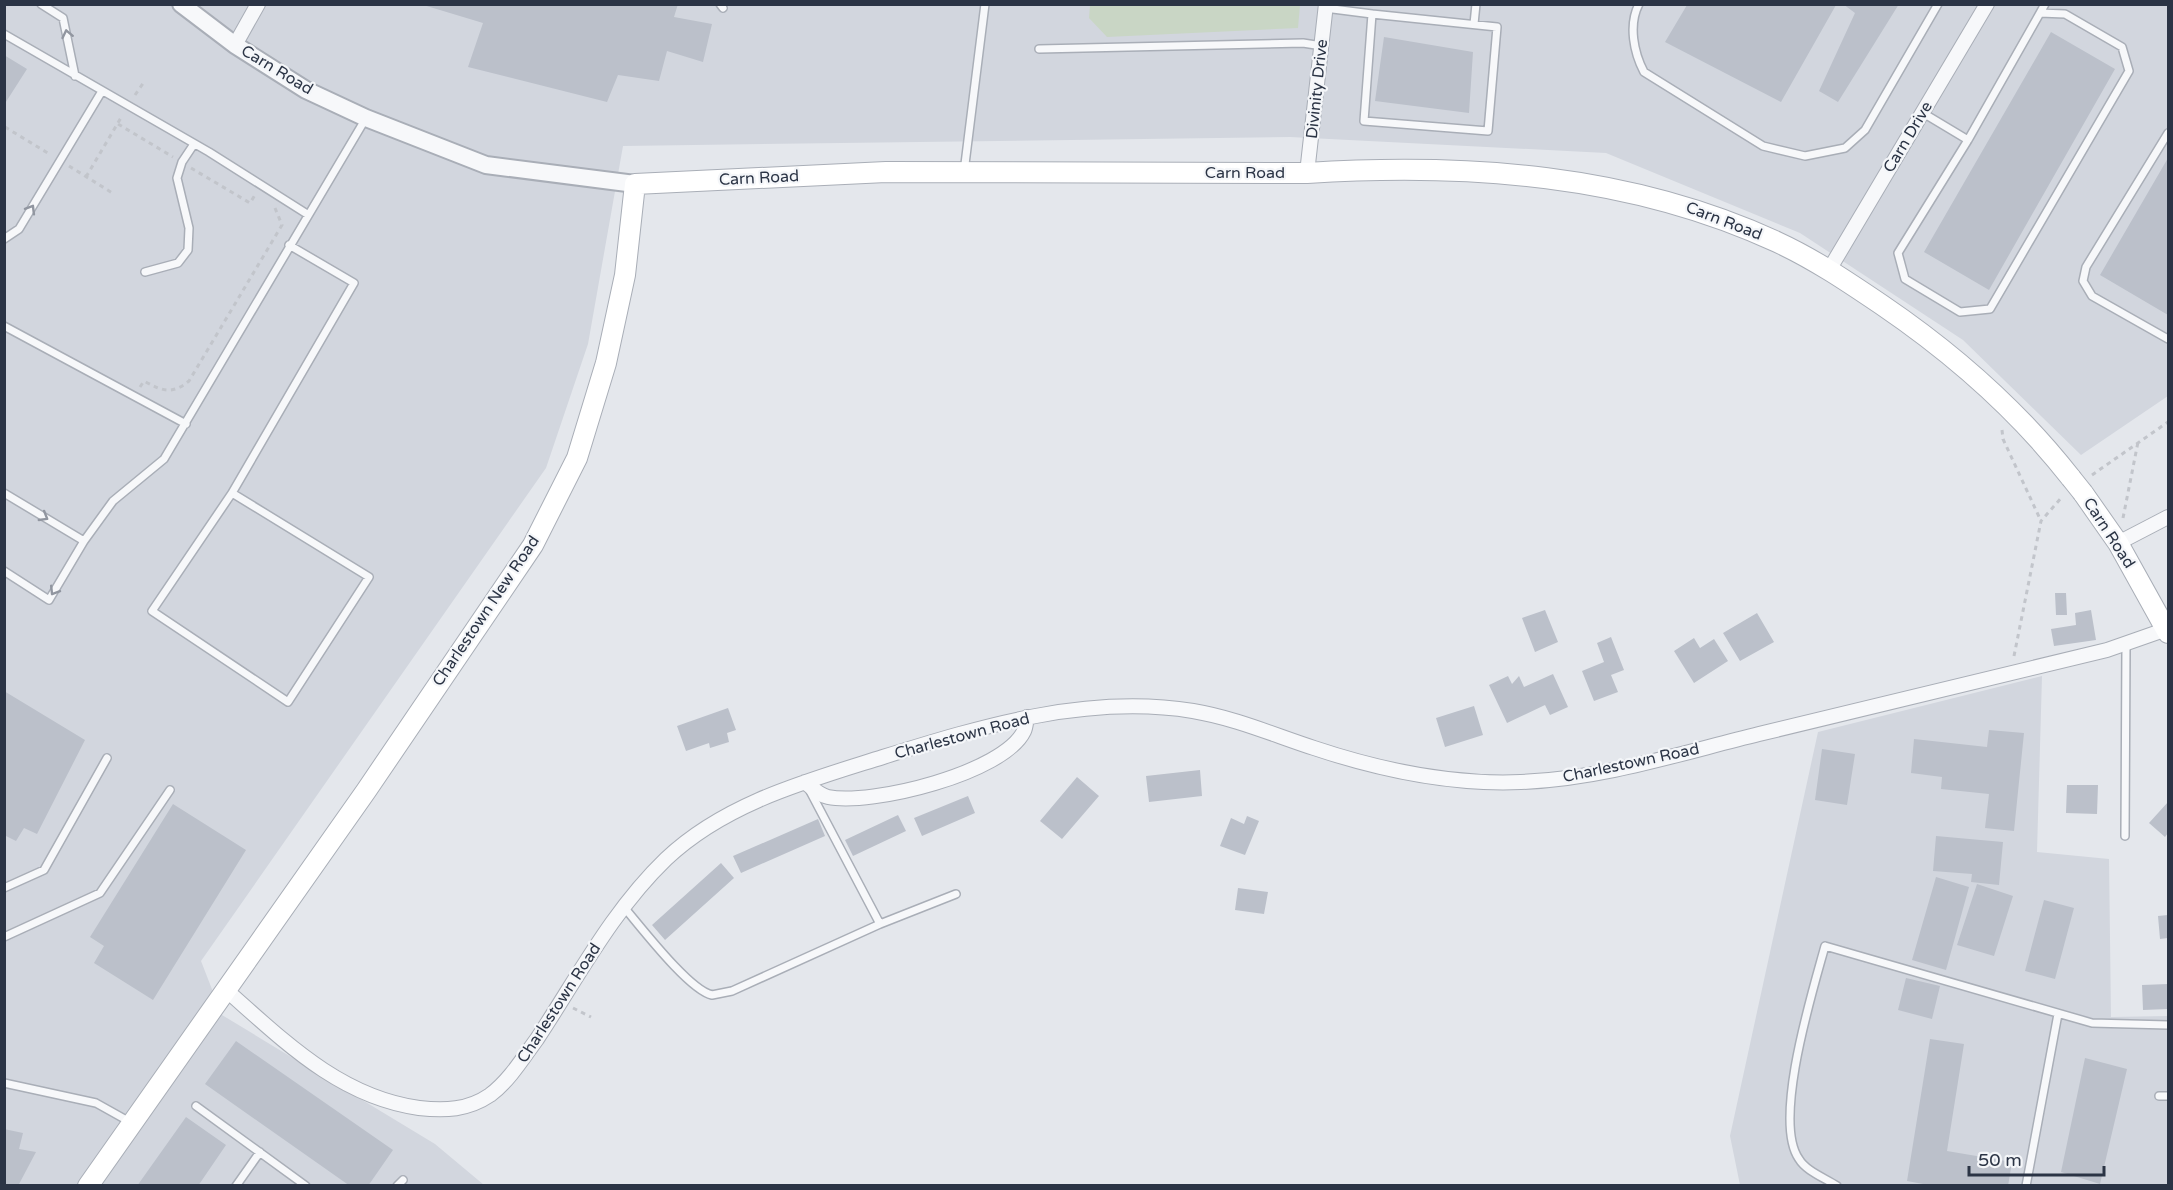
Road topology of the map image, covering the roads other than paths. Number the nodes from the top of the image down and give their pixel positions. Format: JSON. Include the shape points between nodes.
{"nodes":[{"id":1,"x":41,"y":4,"type":"edge"},
{"id":2,"x":181,"y":4,"type":"edge"},
{"id":3,"x":258,"y":4,"type":"edge"},
{"id":4,"x":985,"y":4,"type":"edge"},
{"id":5,"x":1476,"y":4,"type":"edge"},
{"id":6,"x":1639,"y":4,"type":"edge"},
{"id":7,"x":1938,"y":4,"type":"edge"},
{"id":8,"x":1987,"y":4,"type":"edge"},
{"id":9,"x":2045,"y":4,"type":"edge"},
{"id":10,"x":1325,"y":6,"type":"edge"},
{"id":11,"x":2040,"y":13,"type":"junction"},
{"id":12,"x":1372,"y":14,"type":"junction"},
{"id":13,"x":1474,"y":24,"type":"junction"},
{"id":14,"x":4,"y":34,"type":"edge"},
{"id":15,"x":235,"y":45,"type":"junction"},
{"id":16,"x":1322,"y":46,"type":"junction"},
{"id":17,"x":1040,"y":49,"type":"dead end"},
{"id":18,"x":75,"y":76,"type":"junction"},
{"id":19,"x":102,"y":91,"type":"junction"},
{"id":20,"x":1923,"y":113,"type":"junction"},
{"id":21,"x":366,"y":118,"type":"junction"},
{"id":22,"x":2169,"y":133,"type":"edge"},
{"id":23,"x":1968,"y":140,"type":"junction"},
{"id":24,"x":194,"y":144,"type":"junction"},
{"id":25,"x":964,"y":172,"type":"junction"},
{"id":26,"x":1307,"y":173,"type":"junction"},
{"id":27,"x":634,"y":184,"type":"junction"},
{"id":28,"x":307,"y":214,"type":"junction"},
{"id":29,"x":4,"y":239,"type":"edge"},
{"id":30,"x":289,"y":245,"type":"junction"},
{"id":31,"x":1829,"y":270,"type":"junction"},
{"id":32,"x":145,"y":272,"type":"dead end"},
{"id":33,"x":4,"y":326,"type":"edge"},
{"id":34,"x":2169,"y":339,"type":"edge"},
{"id":35,"x":186,"y":424,"type":"junction"},
{"id":36,"x":4,"y":493,"type":"edge"},
{"id":37,"x":232,"y":493,"type":"junction"},
{"id":38,"x":2169,"y":518,"type":"edge"},
{"id":39,"x":84,"y":541,"type":"junction"},
{"id":40,"x":2118,"y":543,"type":"junction"},
{"id":41,"x":4,"y":571,"type":"edge"},
{"id":42,"x":2168,"y":631,"type":"edge"},
{"id":43,"x":2126,"y":644,"type":"junction"},
{"id":44,"x":1027,"y":717,"type":"junction"},
{"id":45,"x":107,"y":758,"type":"dead end"},
{"id":46,"x":805,"y":782,"type":"junction"},
{"id":47,"x":170,"y":790,"type":"dead end"},
{"id":48,"x":2125,"y":836,"type":"dead end"},
{"id":49,"x":4,"y":888,"type":"edge"},
{"id":50,"x":957,"y":894,"type":"dead end"},
{"id":51,"x":623,"y":906,"type":"junction"},
{"id":52,"x":880,"y":924,"type":"junction"},
{"id":53,"x":4,"y":937,"type":"edge"},
{"id":54,"x":225,"y":989,"type":"junction"},
{"id":55,"x":2058,"y":1014,"type":"junction"},
{"id":56,"x":2169,"y":1024,"type":"edge"},
{"id":57,"x":4,"y":1083,"type":"edge"},
{"id":58,"x":2159,"y":1096,"type":"dead end"},
{"id":59,"x":2169,"y":1096,"type":"edge"},
{"id":60,"x":196,"y":1106,"type":"dead end"},
{"id":61,"x":132,"y":1123,"type":"junction"},
{"id":62,"x":260,"y":1152,"type":"junction"},
{"id":63,"x":403,"y":1180,"type":"dead end"},
{"id":64,"x":88,"y":1185,"type":"edge"},
{"id":65,"x":236,"y":1185,"type":"edge"},
{"id":66,"x":306,"y":1185,"type":"edge"},
{"id":67,"x":397,"y":1185,"type":"edge"},
{"id":68,"x":1837,"y":1185,"type":"edge"},
{"id":69,"x":2026,"y":1185,"type":"edge"}],
"edges":[{"from":18,"to":1,"type":"lane","one_way":true,"via":[[63,18]]},
{"from":2,"to":15,"type":"street","name":"Carn Road"},
{"from":3,"to":15,"type":"street"},
{"from":4,"to":25,"type":"lane"},
{"from":5,"to":13,"type":"lane"},
{"from":6,"to":7,"type":"lane","via":[[1635,13],[1635,53],[1644,72],[1763,146],[1805,156],[1845,148],[1865,130]]},
{"from":8,"to":20,"type":"street","name":"Carn Drive"},
{"from":9,"to":11,"type":"lane"},
{"from":10,"to":12,"type":"lane"},
{"from":10,"to":16,"type":"street","name":"Divinity Drive"},
{"from":11,"to":23,"type":"lane"},
{"from":11,"to":23,"type":"lane","via":[[2066,14],[2122,46],[2129,71],[1990,309],[1960,312],[1905,279],[1898,253]]},
{"from":12,"to":13,"type":"lane"},
{"from":12,"to":13,"type":"lane","via":[[1364,121],[1488,131],[1497,27]]},
{"from":14,"to":18,"type":"lane"},
{"from":15,"to":21,"type":"street","name":"Carn Road","via":[[306,90]]},
{"from":16,"to":17,"type":"lane","via":[[1303,43]]},
{"from":16,"to":26,"type":"street","name":"Divinity Drive"},
{"from":18,"to":19,"type":"lane"},
{"from":19,"to":24,"type":"lane"},
{"from":29,"to":19,"type":"lane","one_way":true,"via":[[19,229]]},
{"from":20,"to":23,"type":"lane"},
{"from":20,"to":31,"type":"street","name":"Carn Drive"},
{"from":21,"to":27,"type":"street","name":"Carn Road","via":[[486,165]]},
{"from":21,"to":28,"type":"lane"},
{"from":22,"to":34,"type":"lane","via":[[2086,267],[2083,281],[2092,296]]},
{"from":24,"to":28,"type":"lane"},
{"from":24,"to":32,"type":"lane","via":[[177,178],[189,228],[188,250],[178,263]]},
{"from":25,"to":26,"type":"main road","name":"Carn Road"},
{"from":25,"to":27,"type":"main road","name":"Carn Road"},
{"from":26,"to":31,"type":"main road","name":"Carn Road","via":[[1375,169],[1532,175],[1612,189],[1717,216],[1779,242]]},
{"from":27,"to":54,"type":"main road","name":"Charlestown New Road","via":[[625,275],[606,363],[577,458],[538,536],[366,791]]},
{"from":28,"to":30,"type":"lane"},
{"from":30,"to":35,"type":"lane"},
{"from":30,"to":37,"type":"lane","via":[[354,283]]},
{"from":31,"to":40,"type":"main road","name":"Carn Road","via":[[1918,329],[1998,395],[2046,445]]},
{"from":33,"to":35,"type":"lane"},
{"from":35,"to":39,"type":"lane","via":[[164,459],[113,501]]},
{"from":36,"to":39,"type":"lane","one_way":true},
{"from":37,"to":37,"type":"lane","via":[[369,578],[288,702],[152,611]]},
{"from":38,"to":40,"type":"street"},
{"from":39,"to":41,"type":"lane","one_way":true,"via":[[49,600]]},
{"from":40,"to":42,"type":"main road","name":"Carn Road"},
{"from":42,"to":43,"type":"street","name":"Charlestown Road"},
{"from":43,"to":44,"type":"street","name":"Charlestown Road","via":[[1613,770],[1523,782],[1451,779],[1404,771],[1316,749],[1224,717],[1194,711],[1112,708]]},
{"from":43,"to":48,"type":"lane"},
{"from":44,"to":46,"type":"street","name":"Charlestown Road","via":[[981,727]]},
{"from":44,"to":46,"type":"street","via":[[1024,731],[1000,754],[952,778],[909,791],[828,797]]},
{"from":45,"to":49,"type":"lane","via":[[44,870]]},
{"from":46,"to":51,"type":"street","name":"Charlestown Road","via":[[700,831],[664,860]]},
{"from":46,"to":52,"type":"lane"},
{"from":47,"to":53,"type":"lane","via":[[100,893]]},
{"from":50,"to":52,"type":"lane"},
{"from":51,"to":52,"type":"lane","via":[[676,967],[698,988],[712,995],[732,991]]},
{"from":51,"to":54,"type":"street","name":"Charlestown Road","via":[[514,1071],[489,1096],[464,1108],[414,1107],[346,1085],[311,1062]]},
{"from":54,"to":61,"type":"main road"},
{"from":55,"to":56,"type":"lane","via":[[2092,1023]]},
{"from":55,"to":68,"type":"lane","via":[[1825,946],[1800,1040],[1791,1106],[1798,1159]]},
{"from":55,"to":69,"type":"lane"},
{"from":57,"to":61,"type":"lane","via":[[96,1103]]},
{"from":58,"to":59,"type":"lane"},
{"from":60,"to":62,"type":"lane"},
{"from":61,"to":64,"type":"main road"},
{"from":62,"to":65,"type":"lane"},
{"from":62,"to":66,"type":"lane"},
{"from":63,"to":67,"type":"lane"}]}
